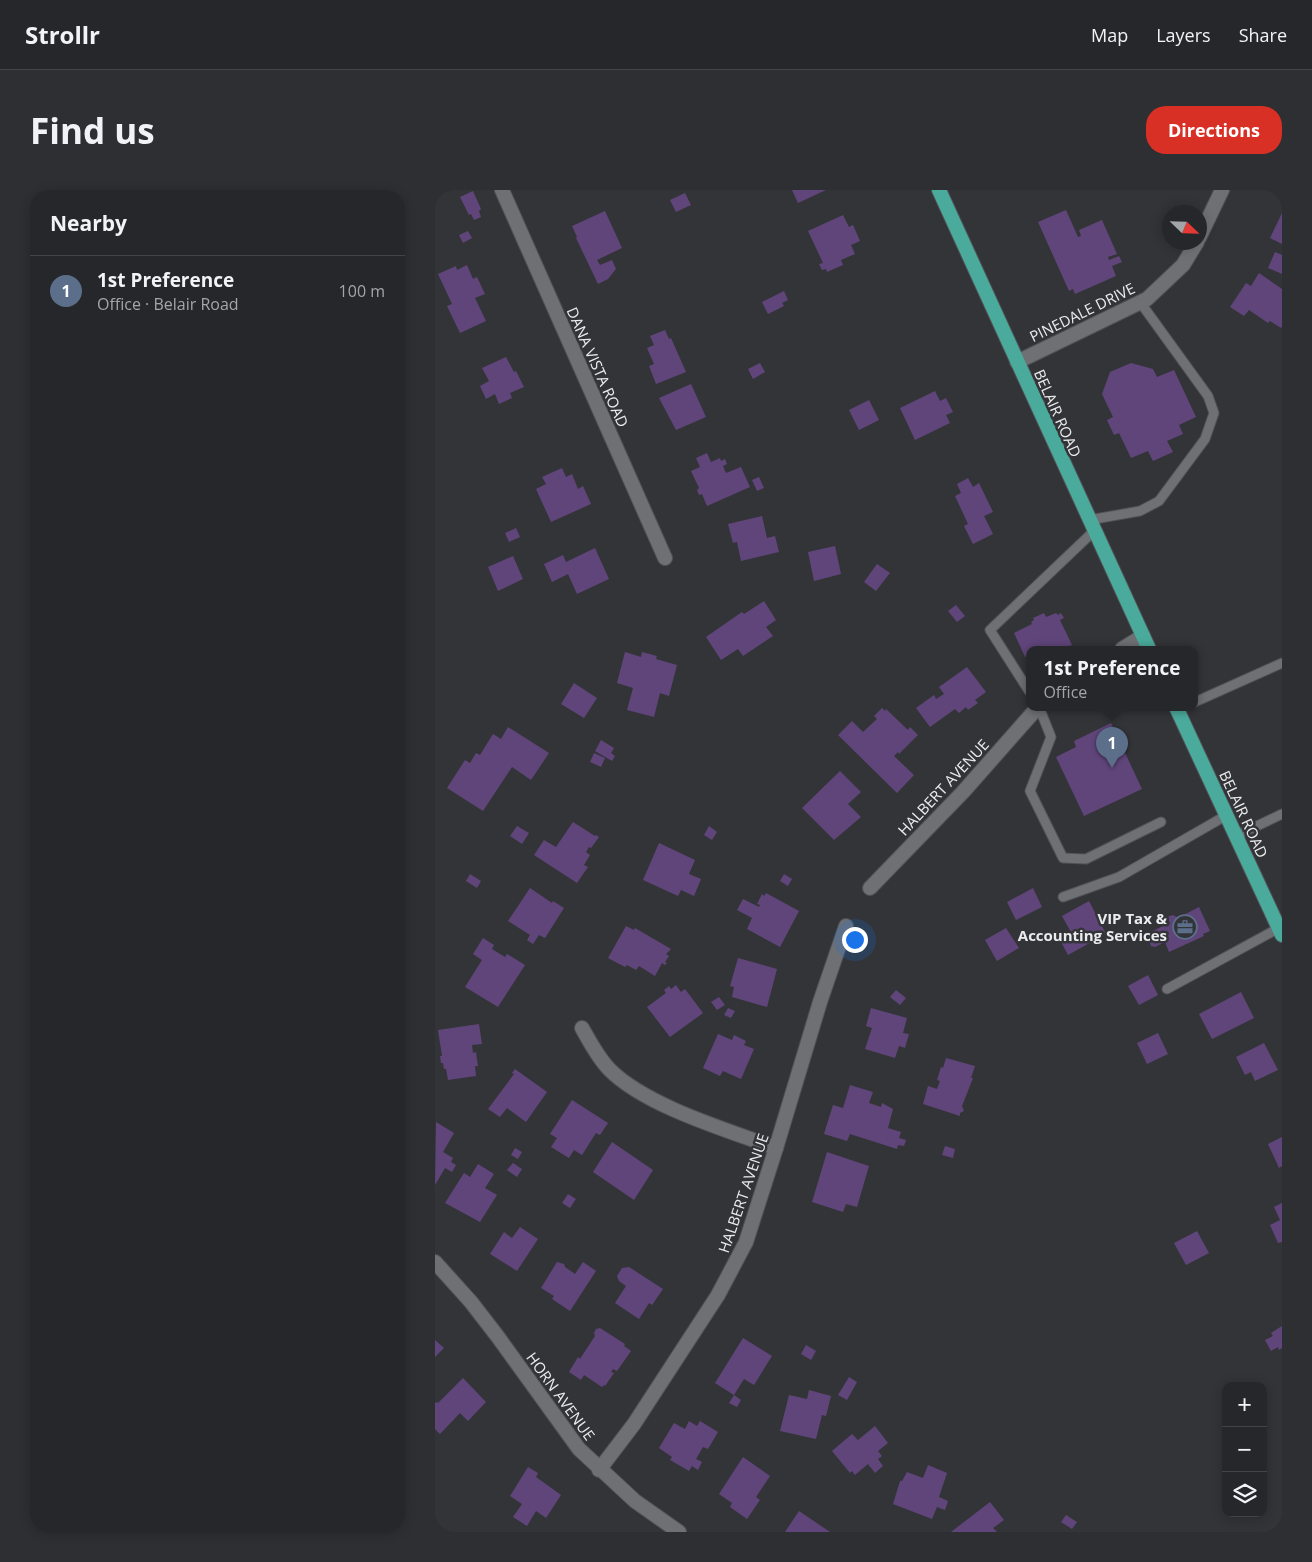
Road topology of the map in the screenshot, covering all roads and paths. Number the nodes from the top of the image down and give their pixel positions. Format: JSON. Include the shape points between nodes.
{"nodes":[{"id":1,"x":502,"y":190,"type":"edge"},
{"id":2,"x":939,"y":190,"type":"edge"},
{"id":3,"x":1222,"y":190,"type":"edge"},
{"id":4,"x":1207,"y":221,"type":"edge"},
{"id":5,"x":1192,"y":250,"type":"edge"},
{"id":6,"x":1141,"y":302,"type":"junction"},
{"id":7,"x":1017,"y":362,"type":"junction"},
{"id":8,"x":1092,"y":525,"type":"junction"},
{"id":9,"x":665,"y":558,"type":"dead end"},
{"id":10,"x":1143,"y":636,"type":"junction"},
{"id":11,"x":1126,"y":646,"type":"edge"},
{"id":12,"x":1148,"y":646,"type":"edge"},
{"id":13,"x":1282,"y":663,"type":"edge"},
{"id":14,"x":1026,"y":686,"type":"edge"},
{"id":15,"x":1198,"y":701,"type":"edge"},
{"id":16,"x":1034,"y":711,"type":"edge"},
{"id":17,"x":1040,"y":711,"type":"edge"},
{"id":18,"x":1180,"y":711,"type":"edge"},
{"id":19,"x":1282,"y":814,"type":"edge"},
{"id":20,"x":1227,"y":815,"type":"junction"},
{"id":21,"x":1161,"y":822,"type":"dead end"},
{"id":22,"x":1236,"y":836,"type":"junction"},
{"id":23,"x":870,"y":888,"type":"dead end"},
{"id":24,"x":1063,"y":897,"type":"dead end"},
{"id":25,"x":845,"y":926,"type":"dead end"},
{"id":26,"x":1280,"y":932,"type":"edge"},
{"id":27,"x":1167,"y":989,"type":"dead end"},
{"id":28,"x":582,"y":1028,"type":"dead end"},
{"id":29,"x":776,"y":1148,"type":"junction"},
{"id":30,"x":435,"y":1262,"type":"edge"},
{"id":31,"x":599,"y":1470,"type":"junction"},
{"id":32,"x":679,"y":1532,"type":"edge"}],
"edges":[{"from":1,"to":9,"type":"street","name":"DANA VISTA ROAD"},
{"from":2,"to":7,"type":"highway","name":"BELAIR ROAD"},
{"from":3,"to":4,"type":"street"},
{"from":5,"to":6,"type":"street","name":"PINEDALE DRIVE","via":[[1183,265]]},
{"from":6,"to":7,"type":"street","name":"PINEDALE DRIVE"},
{"from":6,"to":8,"type":"lane","via":[[1208,396],[1214,413],[1205,439],[1159,501],[1140,511]]},
{"from":7,"to":8,"type":"highway","name":"BELAIR ROAD"},
{"from":8,"to":10,"type":"highway","name":"BELAIR ROAD"},
{"from":8,"to":14,"type":"lane","via":[[990,630]]},
{"from":10,"to":11,"type":"street"},
{"from":10,"to":12,"type":"highway","name":"BELAIR ROAD"},
{"from":13,"to":15,"type":"lane"},
{"from":16,"to":23,"type":"street","name":"HALBERT AVENUE","via":[[963,792]]},
{"from":17,"to":21,"type":"lane","via":[[1051,737],[1030,790],[1063,858],[1085,858]]},
{"from":18,"to":20,"type":"highway","name":"BELAIR ROAD"},
{"from":19,"to":22,"type":"lane"},
{"from":20,"to":22,"type":"highway","name":"BELAIR ROAD"},
{"from":20,"to":24,"type":"lane","via":[[1119,877]]},
{"from":22,"to":26,"type":"highway","name":"BELAIR ROAD"},
{"from":25,"to":29,"type":"street","name":"HALBERT AVENUE"},
{"from":26,"to":27,"type":"lane"},
{"from":28,"to":29,"type":"street","via":[[610,1070],[628,1084],[664,1105]]},
{"from":29,"to":31,"type":"street","name":"HALBERT AVENUE","via":[[746,1242],[735,1265],[634,1424]]},
{"from":30,"to":31,"type":"street","name":"HORN AVENUE","via":[[471,1302],[579,1449]]},
{"from":31,"to":32,"type":"street","name":"HORN AVENUE"}]}
